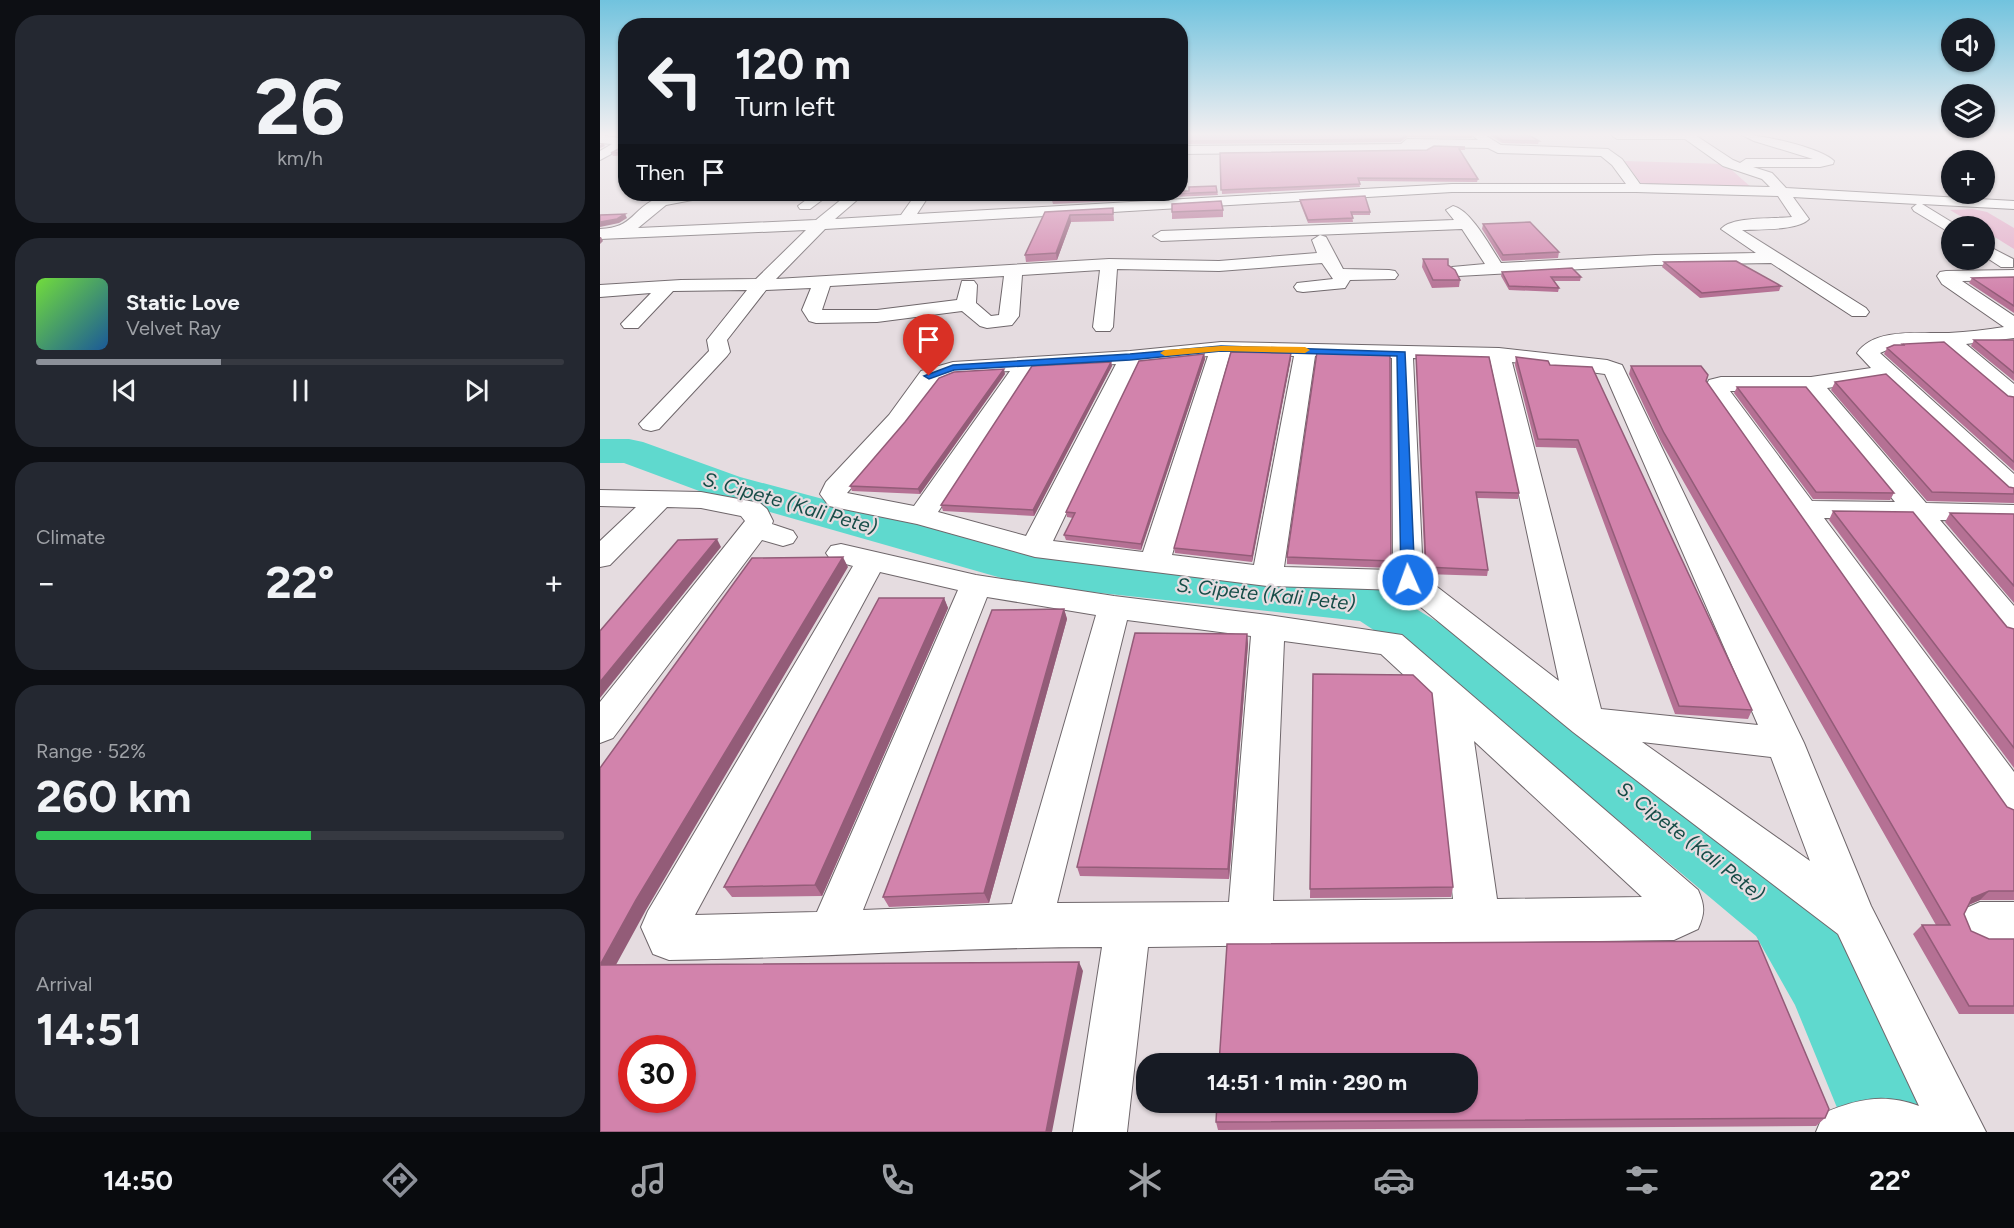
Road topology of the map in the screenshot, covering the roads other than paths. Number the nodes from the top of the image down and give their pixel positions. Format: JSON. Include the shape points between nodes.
{"nodes":[{"id":1,"x":1344,"y":188,"type":"edge"},
{"id":2,"x":1393,"y":188,"type":"edge"},
{"id":3,"x":1410,"y":188,"type":"edge"},
{"id":4,"x":1452,"y":188,"type":"joint"},
{"id":5,"x":1636,"y":188,"type":"joint"},
{"id":6,"x":1778,"y":188,"type":"edge"},
{"id":7,"x":1431,"y":190,"type":"junction"},
{"id":8,"x":1782,"y":192,"type":"junction"},
{"id":9,"x":1904,"y":199,"type":"junction"},
{"id":10,"x":666,"y":201,"type":"edge"},
{"id":11,"x":812,"y":201,"type":"edge"},
{"id":12,"x":848,"y":201,"type":"edge"},
{"id":13,"x":918,"y":201,"type":"edge"},
{"id":14,"x":1189,"y":203,"type":"junction"},
{"id":15,"x":2014,"y":205,"type":"edge"},
{"id":16,"x":840,"y":206,"type":"junction"},
{"id":17,"x":1391,"y":207,"type":"dead end"},
{"id":18,"x":1360,"y":208,"type":"edge"},
{"id":19,"x":1918,"y":208,"type":"junction"},
{"id":20,"x":1298,"y":211,"type":"dead end"},
{"id":21,"x":906,"y":219,"type":"junction"},
{"id":22,"x":2014,"y":220,"type":"edge"},
{"id":23,"x":1941,"y":222,"type":"edge"},
{"id":24,"x":823,"y":224,"type":"junction"},
{"id":25,"x":1467,"y":224,"type":"junction"},
{"id":26,"x":1316,"y":228,"type":"junction"},
{"id":27,"x":622,"y":233,"type":"junction"},
{"id":28,"x":600,"y":234,"type":"edge"},
{"id":29,"x":1192,"y":234,"type":"junction"},
{"id":30,"x":1161,"y":236,"type":"dead end"},
{"id":31,"x":1327,"y":257,"type":"junction"},
{"id":32,"x":1995,"y":257,"type":"edge"},
{"id":33,"x":1775,"y":258,"type":"junction"},
{"id":34,"x":1109,"y":264,"type":"junction"},
{"id":35,"x":2010,"y":269,"type":"edge"},
{"id":36,"x":1497,"y":270,"type":"junction"},
{"id":37,"x":1013,"y":271,"type":"junction"},
{"id":38,"x":1458,"y":271,"type":"edge"},
{"id":39,"x":968,"y":273,"type":"junction"},
{"id":40,"x":1389,"y":275,"type":"dead end"},
{"id":41,"x":1344,"y":276,"type":"junction"},
{"id":42,"x":823,"y":280,"type":"junction"},
{"id":43,"x":762,"y":283,"type":"junction"},
{"id":44,"x":667,"y":287,"type":"junction"},
{"id":45,"x":1303,"y":287,"type":"dead end"},
{"id":46,"x":600,"y":291,"type":"edge"},
{"id":47,"x":966,"y":305,"type":"junction"},
{"id":48,"x":1859,"y":312,"type":"dead end"},
{"id":49,"x":631,"y":324,"type":"dead end"},
{"id":50,"x":2014,"y":325,"type":"edge"},
{"id":51,"x":1103,"y":327,"type":"dead end"},
{"id":52,"x":2014,"y":332,"type":"edge"},
{"id":53,"x":1947,"y":339,"type":"junction"},
{"id":54,"x":1221,"y":348,"type":"junction"},
{"id":55,"x":1306,"y":350,"type":"junction"},
{"id":56,"x":1402,"y":354,"type":"junction"},
{"id":57,"x":1499,"y":354,"type":"junction"},
{"id":58,"x":1130,"y":357,"type":"junction"},
{"id":59,"x":1026,"y":363,"type":"junction"},
{"id":60,"x":1890,"y":372,"type":"junction"},
{"id":61,"x":1811,"y":384,"type":"junction"},
{"id":62,"x":2014,"y":395,"type":"edge"},
{"id":63,"x":651,"y":424,"type":"dead end"},
{"id":64,"x":2012,"y":484,"type":"edge"},
{"id":65,"x":600,"y":498,"type":"edge"},
{"id":66,"x":660,"y":499,"type":"junction"},
{"id":67,"x":1805,"y":509,"type":"junction"},
{"id":68,"x":1915,"y":511,"type":"junction"},
{"id":69,"x":2014,"y":513,"type":"edge"},
{"id":70,"x":921,"y":516,"type":"junction"},
{"id":71,"x":1035,"y":549,"type":"junction"},
{"id":72,"x":600,"y":558,"type":"edge"},
{"id":73,"x":1154,"y":564,"type":"junction"},
{"id":74,"x":1267,"y":576,"type":"junction"},
{"id":75,"x":1408,"y":580,"type":"junction"},
{"id":76,"x":976,"y":585,"type":"junction"},
{"id":77,"x":1114,"y":607,"type":"junction"},
{"id":78,"x":1268,"y":626,"type":"junction"},
{"id":79,"x":2014,"y":627,"type":"edge"},
{"id":80,"x":1450,"y":695,"type":"junction"},
{"id":81,"x":1586,"y":722,"type":"junction"},
{"id":82,"x":600,"y":728,"type":"edge"},
{"id":83,"x":1785,"y":743,"type":"junction"},
{"id":84,"x":2014,"y":803,"type":"edge"},
{"id":85,"x":1854,"y":919,"type":"junction"},
{"id":86,"x":1478,"y":920,"type":"junction"},
{"id":87,"x":1029,"y":924,"type":"junction"},
{"id":88,"x":1250,"y":924,"type":"junction"},
{"id":89,"x":1128,"y":925,"type":"junction"},
{"id":90,"x":830,"y":935,"type":"junction"},
{"id":91,"x":1848,"y":1130,"type":"edge"},
{"id":92,"x":1928,"y":1131,"type":"edge"},
{"id":93,"x":1100,"y":1132,"type":"edge"}],
"edges":[{"from":1,"to":14,"type":"street","via":[[1233,192]]},
{"from":2,"to":17,"type":"street","via":[[1395,205]]},
{"from":3,"to":7,"type":"street"},
{"from":4,"to":5,"type":"street"},
{"from":4,"to":7,"type":"street"},
{"from":5,"to":8,"type":"street"},
{"from":6,"to":8,"type":"street"},
{"from":7,"to":25,"type":"street"},
{"from":8,"to":9,"type":"street"},
{"from":8,"to":33,"type":"street","via":[[1800,221],[1729,229]]},
{"from":9,"to":15,"type":"street"},
{"from":9,"to":19,"type":"street"},
{"from":10,"to":27,"type":"street"},
{"from":11,"to":16,"type":"street","via":[[805,206]]},
{"from":12,"to":16,"type":"street"},
{"from":13,"to":21,"type":"street"},
{"from":14,"to":21,"type":"street"},
{"from":14,"to":29,"type":"street"},
{"from":16,"to":24,"type":"street"},
{"from":18,"to":20,"type":"street"},
{"from":19,"to":22,"type":"street","via":[[1984,209]]},
{"from":19,"to":23,"type":"street"},
{"from":21,"to":24,"type":"street"},
{"from":24,"to":27,"type":"street"},
{"from":24,"to":43,"type":"street"},
{"from":25,"to":26,"type":"street"},
{"from":25,"to":36,"type":"street"},
{"from":26,"to":29,"type":"street"},
{"from":26,"to":31,"type":"street"},
{"from":27,"to":28,"type":"street"},
{"from":29,"to":30,"type":"street"},
{"from":31,"to":34,"type":"street","via":[[1219,266]]},
{"from":31,"to":41,"type":"street","via":[[1334,272]]},
{"from":32,"to":35,"type":"street"},
{"from":33,"to":36,"type":"street","via":[[1654,260]]},
{"from":33,"to":48,"type":"street"},
{"from":34,"to":37,"type":"street"},
{"from":34,"to":51,"type":"street"},
{"from":35,"to":50,"type":"street","via":[[1946,276]]},
{"from":36,"to":38,"type":"street"},
{"from":37,"to":39,"type":"street"},
{"from":37,"to":47,"type":"street","via":[[1009,319],[987,322]]},
{"from":39,"to":42,"type":"street"},
{"from":39,"to":47,"type":"street"},
{"from":40,"to":41,"type":"street"},
{"from":41,"to":45,"type":"street","via":[[1338,285]]},
{"from":42,"to":43,"type":"street"},
{"from":42,"to":47,"type":"street","via":[[812,310],[816,316],[877,316]]},
{"from":43,"to":44,"type":"street"},
{"from":43,"to":63,"type":"street","via":[[717,340],[720,352]]},
{"from":44,"to":46,"type":"street"},
{"from":44,"to":49,"type":"street"},
{"from":52,"to":53,"type":"street"},
{"from":53,"to":60,"type":"street","via":[[1903,340],[1871,348],[1867,353]]},
{"from":53,"to":62,"type":"street"},
{"from":54,"to":55,"type":"street"},
{"from":54,"to":58,"type":"street"},
{"from":54,"to":73,"type":"street"},
{"from":55,"to":56,"type":"street"},
{"from":55,"to":74,"type":"street"},
{"from":56,"to":57,"type":"street"},
{"from":56,"to":75,"type":"street"},
{"from":57,"to":81,"type":"street"},
{"from":57,"to":83,"type":"street","via":[[1595,363],[1614,370]]},
{"from":58,"to":59,"type":"street"},
{"from":58,"to":71,"type":"street"},
{"from":59,"to":70,"type":"street"},
{"from":59,"to":70,"type":"street","via":[[953,368],[929,376],[833,494],[840,500]]},
{"from":60,"to":61,"type":"street"},
{"from":60,"to":64,"type":"street"},
{"from":61,"to":67,"type":"street","via":[[1721,384],[1716,388]]},
{"from":61,"to":68,"type":"street"},
{"from":65,"to":66,"type":"street"},
{"from":66,"to":72,"type":"street"},
{"from":66,"to":82,"type":"street","via":[[701,500],[750,509],[769,533]]},
{"from":67,"to":68,"type":"street"},
{"from":67,"to":84,"type":"street"},
{"from":68,"to":69,"type":"street"},
{"from":68,"to":79,"type":"street"},
{"from":70,"to":71,"type":"street"},
{"from":71,"to":73,"type":"street"},
{"from":73,"to":74,"type":"street"},
{"from":74,"to":75,"type":"street"},
{"from":75,"to":81,"type":"street"},
{"from":76,"to":77,"type":"street"},
{"from":76,"to":90,"type":"street"},
{"from":76,"to":90,"type":"street","via":[[856,557],[664,927],[669,938]]},
{"from":77,"to":78,"type":"street"},
{"from":77,"to":87,"type":"street"},
{"from":78,"to":80,"type":"street","via":[[1390,643]]},
{"from":78,"to":88,"type":"street"},
{"from":80,"to":86,"type":"street"},
{"from":80,"to":86,"type":"street","via":[[1682,904],[1682,914],[1674,918]]},
{"from":81,"to":83,"type":"street"},
{"from":81,"to":85,"type":"street"},
{"from":83,"to":85,"type":"street"},
{"from":85,"to":92,"type":"street"},
{"from":86,"to":88,"type":"street"},
{"from":87,"to":89,"type":"street"},
{"from":87,"to":90,"type":"street"},
{"from":88,"to":89,"type":"street"},
{"from":89,"to":93,"type":"street"},
{"from":91,"to":92,"type":"street","via":[[1879,1124]]}]}
